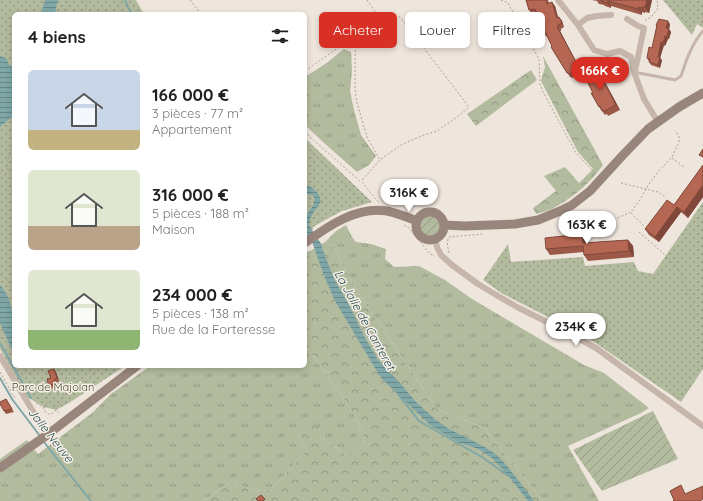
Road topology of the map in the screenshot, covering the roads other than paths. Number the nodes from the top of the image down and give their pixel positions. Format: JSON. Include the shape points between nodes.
{"nodes":[{"id":1,"x":558,"y":0,"type":"edge"},
{"id":2,"x":611,"y":15,"type":"dead end"},
{"id":3,"x":627,"y":19,"type":"dead end"},
{"id":4,"x":578,"y":25,"type":"junction"},
{"id":5,"x":703,"y":31,"type":"edge"},
{"id":6,"x":634,"y":72,"type":"junction"},
{"id":7,"x":703,"y":93,"type":"edge"},
{"id":8,"x":658,"y":122,"type":"junction"},
{"id":9,"x":417,"y":221,"type":"junction"},
{"id":10,"x":444,"y":225,"type":"junction"},
{"id":11,"x":435,"y":239,"type":"junction"},
{"id":12,"x":307,"y":241,"type":"edge"},
{"id":13,"x":0,"y":356,"type":"edge"},
{"id":14,"x":134,"y":368,"type":"edge"},
{"id":15,"x":703,"y":426,"type":"edge"},
{"id":16,"x":47,"y":435,"type":"junction"},
{"id":17,"x":0,"y":468,"type":"edge"}],
"edges":[{"from":1,"to":4,"type":"street"},
{"from":2,"to":4,"type":"street","via":[[587,18]]},
{"from":3,"to":6,"type":"street","via":[[644,28]]},
{"from":4,"to":6,"type":"street","via":[[594,50],[607,54],[620,51],[631,57]]},
{"from":5,"to":6,"type":"lane","via":[[697,38],[680,76],[674,80]]},
{"from":6,"to":8,"type":"street","via":[[644,99]]},
{"from":7,"to":8,"type":"main road"},
{"from":8,"to":10,"type":"main road","via":[[638,139],[590,191],[560,211],[538,220],[515,224]]},
{"from":9,"to":10,"type":"main road","via":[[423,214],[432,212],[440,216]]},
{"from":9,"to":11,"type":"main road","via":[[419,234],[426,239]]},
{"from":9,"to":12,"type":"main road","via":[[387,211],[355,214],[340,220]]},
{"from":10,"to":11,"type":"main road","via":[[442,233]]},
{"from":11,"to":15,"type":"street","via":[[441,255],[478,284],[596,348]]},
{"from":13,"to":16,"type":"street"},
{"from":14,"to":16,"type":"main road"},
{"from":16,"to":17,"type":"main road"}]}
